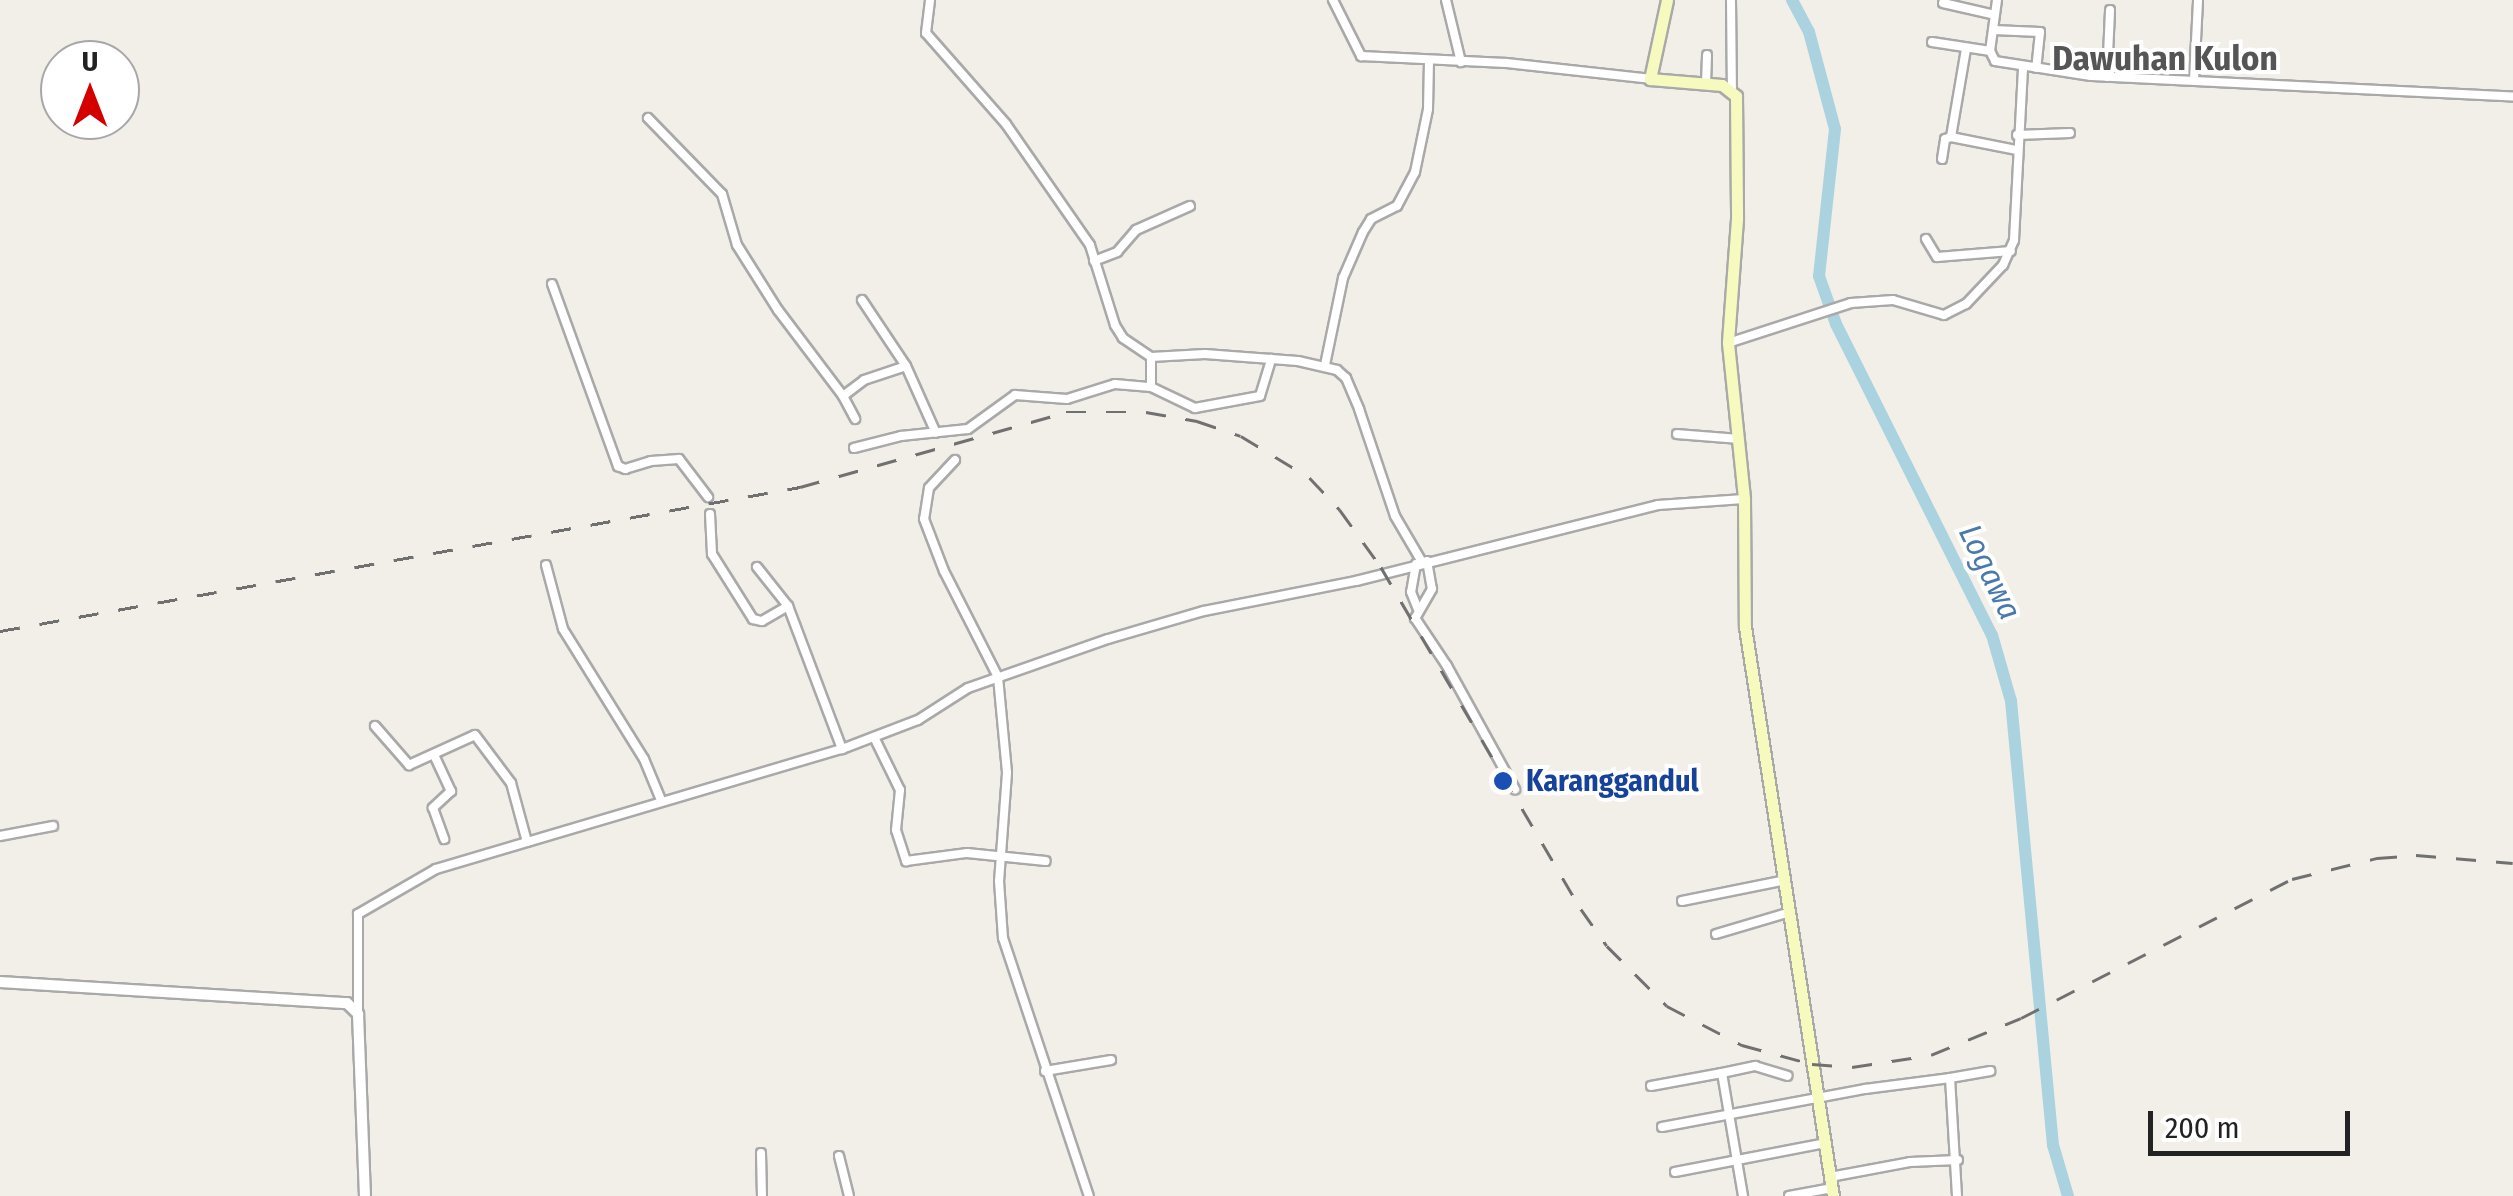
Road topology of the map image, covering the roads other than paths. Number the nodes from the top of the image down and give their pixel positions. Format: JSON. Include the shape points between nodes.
{"nodes":[{"id":1,"x":930,"y":0,"type":"edge"},
{"id":2,"x":1333,"y":0,"type":"edge"},
{"id":3,"x":1446,"y":0,"type":"edge"},
{"id":4,"x":1667,"y":0,"type":"edge"},
{"id":5,"x":1731,"y":0,"type":"edge"},
{"id":6,"x":1997,"y":0,"type":"edge"},
{"id":7,"x":2198,"y":0,"type":"edge"},
{"id":8,"x":1943,"y":2,"type":"dead end"},
{"id":9,"x":1963,"y":4,"type":"edge"},
{"id":10,"x":2110,"y":10,"type":"dead end"},
{"id":11,"x":1995,"y":15,"type":"junction"},
{"id":12,"x":1993,"y":30,"type":"junction"},
{"id":13,"x":1932,"y":42,"type":"dead end"},
{"id":14,"x":1966,"y":49,"type":"junction"},
{"id":15,"x":1990,"y":51,"type":"junction"},
{"id":16,"x":1707,"y":55,"type":"dead end"},
{"id":17,"x":1429,"y":62,"type":"junction"},
{"id":18,"x":1462,"y":62,"type":"junction"},
{"id":19,"x":2023,"y":66,"type":"junction"},
{"id":20,"x":2036,"y":68,"type":"junction"},
{"id":21,"x":2107,"y":77,"type":"junction"},
{"id":22,"x":1650,"y":79,"type":"junction"},
{"id":23,"x":2194,"y":80,"type":"junction"},
{"id":24,"x":1706,"y":84,"type":"junction"},
{"id":25,"x":1732,"y":89,"type":"junction"},
{"id":26,"x":2513,"y":97,"type":"edge"},
{"id":27,"x":648,"y":118,"type":"dead end"},
{"id":28,"x":2070,"y":133,"type":"dead end"},
{"id":29,"x":2017,"y":135,"type":"junction"},
{"id":30,"x":1951,"y":136,"type":"junction"},
{"id":31,"x":2016,"y":150,"type":"junction"},
{"id":32,"x":1942,"y":159,"type":"dead end"},
{"id":33,"x":1190,"y":206,"type":"dead end"},
{"id":34,"x":1926,"y":239,"type":"dead end"},
{"id":35,"x":2010,"y":251,"type":"junction"},
{"id":36,"x":1094,"y":261,"type":"junction"},
{"id":37,"x":552,"y":284,"type":"dead end"},
{"id":38,"x":862,"y":300,"type":"dead end"},
{"id":39,"x":1728,"y":343,"type":"junction"},
{"id":40,"x":1151,"y":358,"type":"junction"},
{"id":41,"x":1271,"y":359,"type":"junction"},
{"id":42,"x":1325,"y":365,"type":"junction"},
{"id":43,"x":906,"y":366,"type":"junction"},
{"id":44,"x":1151,"y":388,"type":"junction"},
{"id":45,"x":843,"y":396,"type":"junction"},
{"id":46,"x":855,"y":419,"type":"dead end"},
{"id":47,"x":936,"y":433,"type":"junction"},
{"id":48,"x":1677,"y":434,"type":"dead end"},
{"id":49,"x":1739,"y":439,"type":"junction"},
{"id":50,"x":854,"y":448,"type":"dead end"},
{"id":51,"x":956,"y":460,"type":"dead end"},
{"id":52,"x":708,"y":497,"type":"dead end"},
{"id":53,"x":1744,"y":499,"type":"junction"},
{"id":54,"x":710,"y":514,"type":"dead end"},
{"id":55,"x":1422,"y":562,"type":"junction"},
{"id":56,"x":546,"y":566,"type":"dead end"},
{"id":57,"x":757,"y":567,"type":"dead end"},
{"id":58,"x":788,"y":606,"type":"junction"},
{"id":59,"x":1418,"y":608,"type":"junction"},
{"id":60,"x":998,"y":677,"type":"junction"},
{"id":61,"x":374,"y":726,"type":"dead end"},
{"id":62,"x":874,"y":737,"type":"junction"},
{"id":63,"x":842,"y":749,"type":"junction"},
{"id":64,"x":435,"y":757,"type":"junction"},
{"id":65,"x":1515,"y":789,"type":"dead end"},
{"id":66,"x":661,"y":800,"type":"junction"},
{"id":67,"x":53,"y":826,"type":"dead end"},
{"id":68,"x":0,"y":836,"type":"edge"},
{"id":69,"x":444,"y":839,"type":"dead end"},
{"id":70,"x":527,"y":842,"type":"junction"},
{"id":71,"x":1002,"y":856,"type":"junction"},
{"id":72,"x":1046,"y":861,"type":"dead end"},
{"id":73,"x":1781,"y":881,"type":"junction"},
{"id":74,"x":1682,"y":901,"type":"dead end"},
{"id":75,"x":1787,"y":913,"type":"junction"},
{"id":76,"x":1716,"y":934,"type":"dead end"},
{"id":77,"x":0,"y":982,"type":"edge"},
{"id":78,"x":358,"y":1014,"type":"junction"},
{"id":79,"x":1111,"y":1060,"type":"dead end"},
{"id":80,"x":1045,"y":1070,"type":"junction"},
{"id":81,"x":1990,"y":1070,"type":"dead end"},
{"id":82,"x":1722,"y":1073,"type":"junction"},
{"id":83,"x":1788,"y":1076,"type":"dead end"},
{"id":84,"x":1950,"y":1078,"type":"junction"},
{"id":85,"x":1651,"y":1086,"type":"dead end"},
{"id":86,"x":1818,"y":1098,"type":"junction"},
{"id":87,"x":1726,"y":1114,"type":"junction"},
{"id":88,"x":1662,"y":1127,"type":"dead end"},
{"id":89,"x":1826,"y":1143,"type":"junction"},
{"id":90,"x":761,"y":1153,"type":"dead end"},
{"id":91,"x":839,"y":1156,"type":"dead end"},
{"id":92,"x":1958,"y":1160,"type":"junction"},
{"id":93,"x":1736,"y":1161,"type":"junction"},
{"id":94,"x":1675,"y":1172,"type":"dead end"},
{"id":95,"x":1832,"y":1187,"type":"edge"},
{"id":96,"x":365,"y":1196,"type":"edge"},
{"id":97,"x":762,"y":1196,"type":"edge"},
{"id":98,"x":848,"y":1196,"type":"edge"},
{"id":99,"x":1089,"y":1196,"type":"edge"},
{"id":100,"x":1743,"y":1196,"type":"edge"},
{"id":101,"x":1789,"y":1196,"type":"edge"},
{"id":102,"x":1958,"y":1196,"type":"edge"}],
"edges":[{"from":1,"to":36,"type":"street","via":[[926,33],[1022,146],[1090,245]]},
{"from":2,"to":17,"type":"street","via":[[1358,54]]},
{"from":3,"to":18,"type":"street"},
{"from":4,"to":22,"type":"main road"},
{"from":5,"to":25,"type":"street"},
{"from":6,"to":11,"type":"street"},
{"from":7,"to":23,"type":"street"},
{"from":8,"to":9,"type":"street"},
{"from":9,"to":11,"type":"street"},
{"from":10,"to":21,"type":"street"},
{"from":11,"to":12,"type":"street"},
{"from":12,"to":15,"type":"street"},
{"from":12,"to":20,"type":"street","via":[[2040,32]]},
{"from":13,"to":14,"type":"street"},
{"from":14,"to":15,"type":"street"},
{"from":14,"to":30,"type":"street"},
{"from":15,"to":19,"type":"street","via":[[1996,62]]},
{"from":16,"to":24,"type":"street"},
{"from":17,"to":18,"type":"street"},
{"from":17,"to":42,"type":"street","via":[[1415,172],[1397,206],[1372,218],[1363,232],[1343,278]]},
{"from":18,"to":22,"type":"street"},
{"from":19,"to":20,"type":"street"},
{"from":19,"to":29,"type":"street"},
{"from":20,"to":21,"type":"street"},
{"from":21,"to":23,"type":"street"},
{"from":22,"to":24,"type":"main road"},
{"from":23,"to":26,"type":"street"},
{"from":24,"to":25,"type":"main road"},
{"from":25,"to":39,"type":"main road","via":[[1737,220]]},
{"from":27,"to":45,"type":"street","via":[[722,194],[736,245]]},
{"from":28,"to":29,"type":"street"},
{"from":29,"to":31,"type":"street"},
{"from":30,"to":31,"type":"street"},
{"from":30,"to":32,"type":"street","via":[[1944,139]]},
{"from":31,"to":35,"type":"street"},
{"from":33,"to":36,"type":"street","via":[[1136,230],[1117,252]]},
{"from":34,"to":35,"type":"street","via":[[1937,258]]},
{"from":35,"to":39,"type":"street","via":[[1998,271],[1950,314],[1893,300],[1850,302]]},
{"from":36,"to":40,"type":"street","via":[[1115,325]]},
{"from":37,"to":52,"type":"street","via":[[618,466],[678,460]]},
{"from":38,"to":43,"type":"street"},
{"from":39,"to":49,"type":"main road"},
{"from":40,"to":41,"type":"street"},
{"from":40,"to":44,"type":"street"},
{"from":41,"to":42,"type":"street"},
{"from":41,"to":44,"type":"street","via":[[1260,396],[1195,408]]},
{"from":42,"to":55,"type":"street","via":[[1346,378],[1393,511]]},
{"from":43,"to":45,"type":"street","via":[[864,380]]},
{"from":43,"to":47,"type":"street"},
{"from":44,"to":47,"type":"street","via":[[1115,384],[1067,399],[1015,395],[976,426]]},
{"from":45,"to":46,"type":"street"},
{"from":47,"to":50,"type":"street"},
{"from":48,"to":49,"type":"street"},
{"from":49,"to":53,"type":"main road"},
{"from":51,"to":60,"type":"street","via":[[929,488],[924,519]]},
{"from":53,"to":55,"type":"street","via":[[1658,505]]},
{"from":53,"to":73,"type":"main road","via":[[1745,628]]},
{"from":54,"to":58,"type":"street","via":[[712,554],[753,620]]},
{"from":55,"to":59,"type":"street","via":[[1411,592]]},
{"from":55,"to":59,"type":"street","via":[[1432,589]]},
{"from":55,"to":60,"type":"street","via":[[1356,582],[1204,611]]},
{"from":56,"to":66,"type":"street","via":[[563,629],[644,760]]},
{"from":57,"to":58,"type":"street"},
{"from":58,"to":63,"type":"street"},
{"from":59,"to":65,"type":"street","via":[[1415,618]]},
{"from":60,"to":62,"type":"street"},
{"from":60,"to":71,"type":"street","via":[[1007,773]]},
{"from":61,"to":64,"type":"street","via":[[406,764]]},
{"from":62,"to":63,"type":"street"},
{"from":62,"to":71,"type":"street","via":[[900,790],[896,830],[904,858]]},
{"from":63,"to":66,"type":"street"},
{"from":64,"to":69,"type":"street","via":[[451,788],[433,808]]},
{"from":64,"to":70,"type":"street","via":[[475,735],[512,783]]},
{"from":66,"to":70,"type":"street"},
{"from":67,"to":68,"type":"street"},
{"from":70,"to":78,"type":"street","via":[[414,878],[360,910]]},
{"from":71,"to":72,"type":"street"},
{"from":71,"to":80,"type":"street","via":[[1003,938]]},
{"from":73,"to":74,"type":"street"},
{"from":73,"to":75,"type":"main road"},
{"from":75,"to":76,"type":"street"},
{"from":75,"to":86,"type":"main road"},
{"from":77,"to":78,"type":"street","via":[[335,1000]]},
{"from":78,"to":96,"type":"street"},
{"from":79,"to":80,"type":"street"},
{"from":80,"to":99,"type":"street"},
{"from":81,"to":84,"type":"street"},
{"from":82,"to":83,"type":"street","via":[[1755,1066]]},
{"from":82,"to":85,"type":"street"},
{"from":82,"to":87,"type":"street"},
{"from":84,"to":86,"type":"street"},
{"from":84,"to":92,"type":"street"},
{"from":86,"to":87,"type":"street"},
{"from":86,"to":89,"type":"main road"},
{"from":87,"to":88,"type":"street"},
{"from":87,"to":93,"type":"street"},
{"from":89,"to":93,"type":"street"},
{"from":89,"to":95,"type":"main road"},
{"from":90,"to":97,"type":"street"},
{"from":91,"to":98,"type":"street"},
{"from":92,"to":95,"type":"street","via":[[1910,1162]]},
{"from":92,"to":102,"type":"street"},
{"from":93,"to":94,"type":"street"},
{"from":93,"to":100,"type":"street"},
{"from":95,"to":101,"type":"street"}]}
